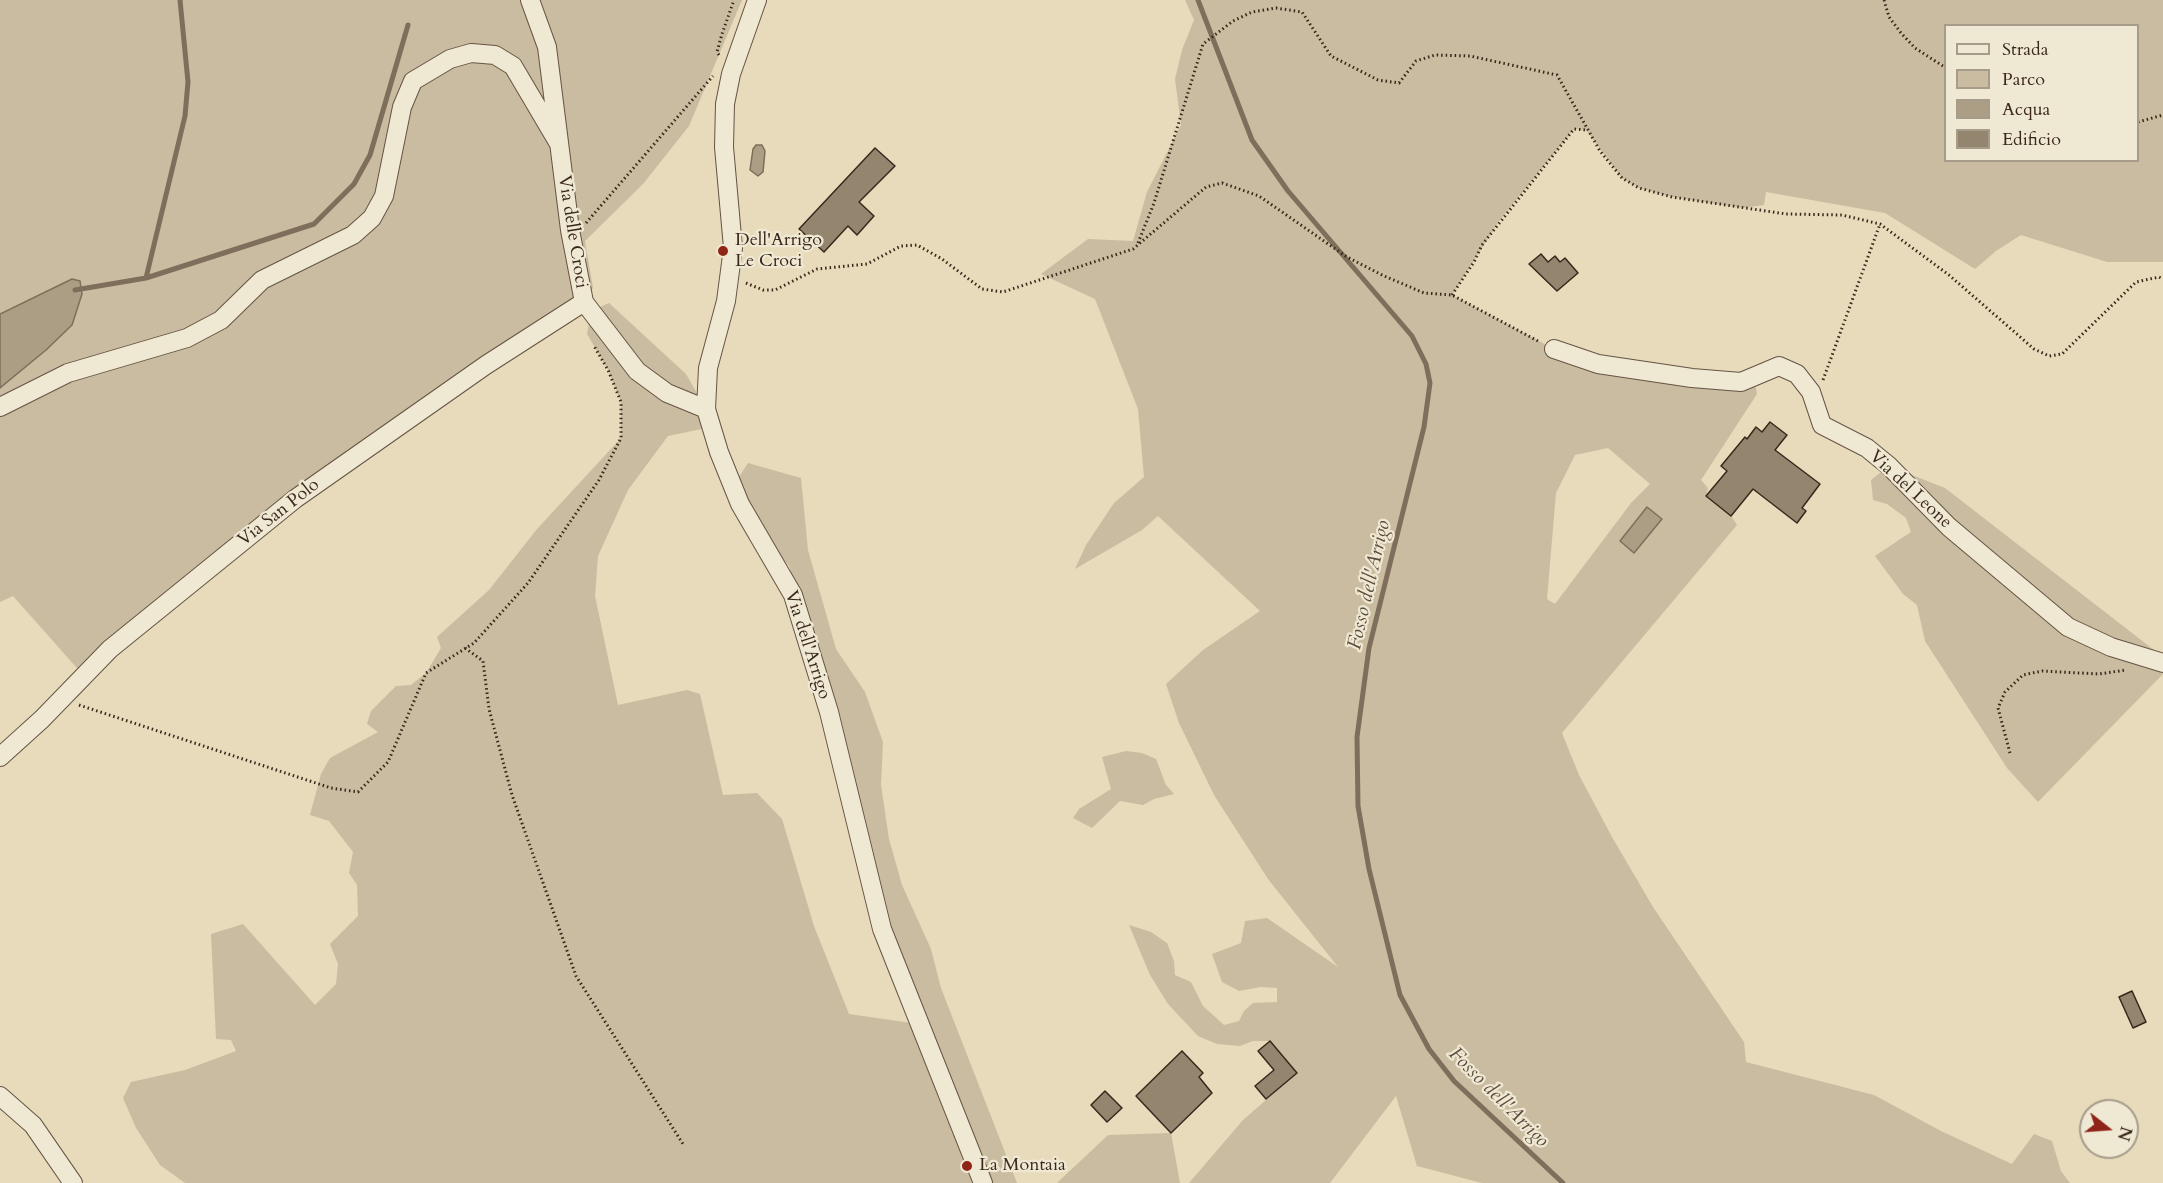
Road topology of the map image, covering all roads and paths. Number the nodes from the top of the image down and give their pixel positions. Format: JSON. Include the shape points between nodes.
{"nodes":[{"id":1,"x":530,"y":0,"type":"edge"},
{"id":2,"x":734,"y":0,"type":"edge"},
{"id":3,"x":757,"y":0,"type":"edge"},
{"id":4,"x":1884,"y":0,"type":"edge"},
{"id":5,"x":717,"y":52,"type":"dead end"},
{"id":6,"x":1944,"y":67,"type":"edge"},
{"id":7,"x":718,"y":70,"type":"dead end"},
{"id":8,"x":2163,"y":115,"type":"edge"},
{"id":9,"x":2139,"y":122,"type":"edge"},
{"id":10,"x":1586,"y":130,"type":"junction"},
{"id":11,"x":559,"y":144,"type":"junction"},
{"id":12,"x":1880,"y":225,"type":"junction"},
{"id":13,"x":571,"y":237,"type":"junction"},
{"id":14,"x":1138,"y":243,"type":"junction"},
{"id":15,"x":730,"y":277,"type":"junction"},
{"id":16,"x":2163,"y":279,"type":"edge"},
{"id":17,"x":1452,"y":295,"type":"junction"},
{"id":18,"x":584,"y":302,"type":"junction"},
{"id":19,"x":592,"y":343,"type":"dead end"},
{"id":20,"x":1554,"y":349,"type":"joint"},
{"id":21,"x":1811,"y":392,"type":"junction"},
{"id":22,"x":0,"y":407,"type":"edge"},
{"id":23,"x":706,"y":409,"type":"junction"},
{"id":24,"x":465,"y":648,"type":"junction"},
{"id":25,"x":2157,"y":662,"type":"edge"},
{"id":26,"x":61,"y":699,"type":"junction"},
{"id":27,"x":2010,"y":753,"type":"dead end"},
{"id":28,"x":0,"y":757,"type":"edge"},
{"id":29,"x":0,"y":1096,"type":"edge"},
{"id":30,"x":683,"y":1144,"type":"dead end"},
{"id":31,"x":74,"y":1183,"type":"edge"},
{"id":32,"x":983,"y":1183,"type":"edge"}],
"edges":[{"from":1,"to":11,"type":"street","name":"Via delle Croci","via":[[547,47]]},
{"from":2,"to":5,"type":"path"},
{"from":3,"to":15,"type":"street","name":"Via dell'Arrigo","via":[[730,74],[725,104],[724,147],[733,248]]},
{"from":4,"to":6,"type":"path","via":[[1889,17],[1901,33],[1915,48]]},
{"from":7,"to":13,"type":"path"},
{"from":8,"to":9,"type":"path"},
{"from":10,"to":12,"type":"path","via":[[1622,178],[1639,188],[1672,197],[1786,213],[1842,215]]},
{"from":10,"to":14,"type":"path","via":[[1557,75],[1490,60],[1435,54],[1416,61],[1399,83],[1378,80],[1331,56],[1302,12],[1276,8],[1252,12],[1203,44]]},
{"from":10,"to":17,"type":"path","via":[[1574,129],[1494,229]]},
{"from":11,"to":13,"type":"street","name":"Via delle Croci"},
{"from":11,"to":22,"type":"street","via":[[513,66],[495,56],[471,53],[450,59],[413,81],[402,107],[384,196],[372,218],[353,235],[262,280],[221,320],[187,338],[68,373]]},
{"from":12,"to":16,"type":"path","via":[[1949,275],[2034,349],[2049,356],[2062,354],[2136,282]]},
{"from":12,"to":21,"type":"path","via":[[1822,381]]},
{"from":13,"to":18,"type":"street","name":"Via delle Croci"},
{"from":14,"to":15,"type":"path","via":[[1133,249],[1003,292],[982,290],[917,245],[901,246],[867,264],[817,269],[775,290],[763,290]]},
{"from":14,"to":17,"type":"path","via":[[1206,187],[1221,183],[1259,195],[1347,257],[1382,275],[1424,293]]},
{"from":15,"to":23,"type":"street","name":"Via dell'Arrigo","via":[[708,368]]},
{"from":17,"to":20,"type":"path"},
{"from":18,"to":23,"type":"street","name":"Via delle Croci","via":[[637,371],[667,393]]},
{"from":18,"to":26,"type":"street","name":"Via San Polo","via":[[486,365],[295,499],[110,649]]},
{"from":19,"to":24,"type":"path","via":[[621,402],[621,438],[599,480],[528,583]]},
{"from":20,"to":21,"type":"street","name":"Via del Leone","via":[[1598,364],[1741,382],[1779,366],[1797,374]]},
{"from":21,"to":25,"type":"street","name":"Via del Leone","via":[[1822,425],[1867,448],[1889,466],[1949,527],[2067,627]]},
{"from":23,"to":32,"type":"street","name":"Via dell'Arrigo","via":[[740,504],[793,595],[829,712],[882,929]]},
{"from":24,"to":26,"type":"path","via":[[426,673],[388,762],[358,792],[331,788]]},
{"from":24,"to":30,"type":"path","via":[[483,662],[489,710],[512,795],[576,976]]},
{"from":25,"to":27,"type":"path","via":[[2099,674],[2042,670],[2023,675],[2005,692],[1998,708]]},
{"from":26,"to":28,"type":"street","name":"Via San Polo"},
{"from":29,"to":31,"type":"street","via":[[33,1125]]}]}
